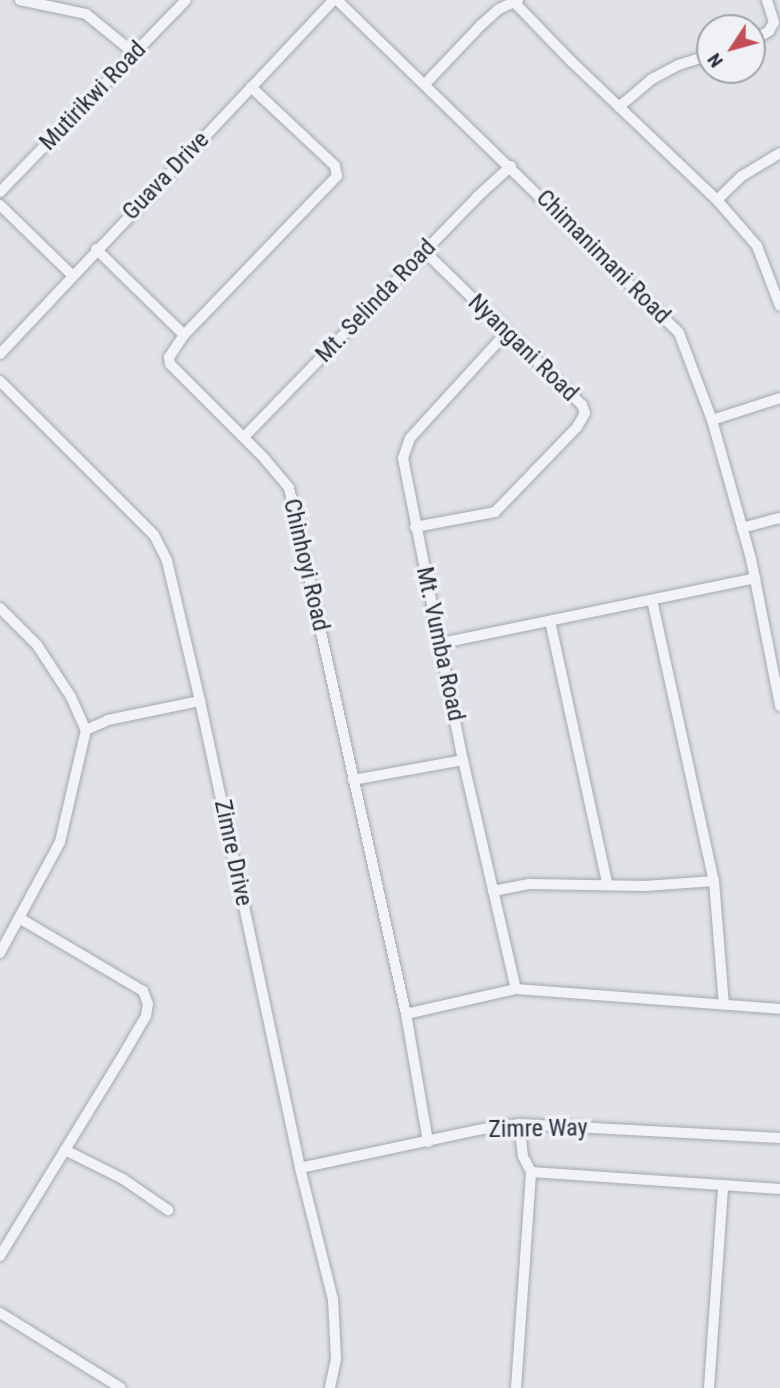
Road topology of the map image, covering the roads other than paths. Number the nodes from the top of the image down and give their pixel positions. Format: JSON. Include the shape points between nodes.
{"nodes":[{"id":1,"x":20,"y":0,"type":"edge"},
{"id":2,"x":186,"y":0,"type":"edge"},
{"id":3,"x":336,"y":0,"type":"edge"},
{"id":4,"x":766,"y":0,"type":"edge"},
{"id":5,"x":516,"y":1,"type":"edge"},
{"id":6,"x":766,"y":33,"type":"edge"},
{"id":7,"x":134,"y":53,"type":"junction"},
{"id":8,"x":696,"y":59,"type":"edge"},
{"id":9,"x":425,"y":84,"type":"junction"},
{"id":10,"x":251,"y":87,"type":"junction"},
{"id":11,"x":619,"y":107,"type":"junction"},
{"id":12,"x":780,"y":153,"type":"edge"},
{"id":13,"x":511,"y":166,"type":"junction"},
{"id":14,"x":0,"y":192,"type":"edge"},
{"id":15,"x":716,"y":200,"type":"junction"},
{"id":16,"x":0,"y":205,"type":"edge"},
{"id":17,"x":96,"y":249,"type":"junction"},
{"id":18,"x":424,"y":251,"type":"junction"},
{"id":19,"x":72,"y":275,"type":"junction"},
{"id":20,"x":780,"y":306,"type":"edge"},
{"id":21,"x":506,"y":333,"type":"junction"},
{"id":22,"x":184,"y":335,"type":"junction"},
{"id":23,"x":0,"y":354,"type":"edge"},
{"id":24,"x":0,"y":381,"type":"edge"},
{"id":25,"x":780,"y":398,"type":"edge"},
{"id":26,"x":712,"y":420,"type":"junction"},
{"id":27,"x":244,"y":437,"type":"junction"},
{"id":28,"x":780,"y":518,"type":"edge"},
{"id":29,"x":415,"y":527,"type":"junction"},
{"id":30,"x":742,"y":528,"type":"junction"},
{"id":31,"x":755,"y":578,"type":"junction"},
{"id":32,"x":652,"y":600,"type":"junction"},
{"id":33,"x":0,"y":608,"type":"edge"},
{"id":34,"x":551,"y":621,"type":"junction"},
{"id":35,"x":442,"y":643,"type":"junction"},
{"id":36,"x":200,"y":701,"type":"junction"},
{"id":37,"x":780,"y":702,"type":"edge"},
{"id":38,"x":86,"y":730,"type":"junction"},
{"id":39,"x":463,"y":760,"type":"junction"},
{"id":40,"x":353,"y":780,"type":"junction"},
{"id":41,"x":714,"y":881,"type":"junction"},
{"id":42,"x":607,"y":883,"type":"junction"},
{"id":43,"x":493,"y":891,"type":"junction"},
{"id":44,"x":21,"y":919,"type":"junction"},
{"id":45,"x":0,"y":953,"type":"edge"},
{"id":46,"x":516,"y":989,"type":"junction"},
{"id":47,"x":724,"y":1005,"type":"junction"},
{"id":48,"x":780,"y":1009,"type":"edge"},
{"id":49,"x":405,"y":1014,"type":"junction"},
{"id":50,"x":519,"y":1125,"type":"junction"},
{"id":51,"x":780,"y":1138,"type":"edge"},
{"id":52,"x":428,"y":1142,"type":"junction"},
{"id":53,"x":65,"y":1150,"type":"junction"},
{"id":54,"x":300,"y":1168,"type":"junction"},
{"id":55,"x":531,"y":1172,"type":"junction"},
{"id":56,"x":723,"y":1186,"type":"junction"},
{"id":57,"x":780,"y":1189,"type":"edge"},
{"id":58,"x":168,"y":1210,"type":"dead end"},
{"id":59,"x":0,"y":1256,"type":"edge"},
{"id":60,"x":0,"y":1313,"type":"edge"},
{"id":61,"x":121,"y":1388,"type":"edge"},
{"id":62,"x":330,"y":1388,"type":"edge"},
{"id":63,"x":516,"y":1388,"type":"edge"},
{"id":64,"x":709,"y":1388,"type":"edge"}],
"edges":[{"from":1,"to":7,"type":"street","via":[[86,14]]},
{"from":2,"to":7,"type":"street","name":"Mutirikwi Road"},
{"from":3,"to":9,"type":"street","name":"Chimanimani Road"},
{"from":3,"to":10,"type":"street","name":"Guava Drive"},
{"from":4,"to":6,"type":"street","via":[[774,22]]},
{"from":5,"to":9,"type":"street","via":[[481,25]]},
{"from":5,"to":11,"type":"street"},
{"from":7,"to":14,"type":"street","name":"Mutirikwi Road"},
{"from":8,"to":11,"type":"street","via":[[652,79]]},
{"from":9,"to":13,"type":"street","name":"Chimanimani Road"},
{"from":10,"to":17,"type":"street","name":"Guava Drive"},
{"from":10,"to":22,"type":"street","name":"Chinhoyi Road","via":[[335,166],[337,176]]},
{"from":11,"to":15,"type":"street"},
{"from":12,"to":15,"type":"street","via":[[742,176]]},
{"from":13,"to":18,"type":"street","name":"Mt. Selinda Road"},
{"from":13,"to":26,"type":"street","name":"Chimanimani Road","via":[[669,321],[684,344]]},
{"from":15,"to":20,"type":"street","via":[[757,246]]},
{"from":16,"to":19,"type":"street"},
{"from":17,"to":19,"type":"street","name":"Guava Drive"},
{"from":17,"to":22,"type":"street"},
{"from":18,"to":21,"type":"street","name":"Nyangani Road"},
{"from":18,"to":27,"type":"street","name":"Mt. Selinda Road"},
{"from":19,"to":23,"type":"street","name":"Guava Drive"},
{"from":21,"to":29,"type":"street","name":"Mt. Vumba Road","via":[[405,448]]},
{"from":21,"to":29,"type":"street","name":"Nyangani Road","via":[[582,405],[585,416],[495,512]]},
{"from":22,"to":27,"type":"street","name":"Chinhoyi Road","via":[[171,351],[170,364]]},
{"from":24,"to":36,"type":"street","name":"Zimre Drive","via":[[154,536],[167,561]]},
{"from":25,"to":26,"type":"street"},
{"from":26,"to":30,"type":"street","name":"Chimanimani Road"},
{"from":27,"to":40,"type":"street","name":"Chinhoyi Road","via":[[289,488]]},
{"from":28,"to":30,"type":"street"},
{"from":29,"to":35,"type":"street","name":"Mt. Vumba Road"},
{"from":30,"to":31,"type":"street","name":"Chimanimani Road"},
{"from":31,"to":32,"type":"street"},
{"from":31,"to":37,"type":"street","name":"Chimanimani Road"},
{"from":32,"to":34,"type":"street"},
{"from":32,"to":41,"type":"street"},
{"from":33,"to":38,"type":"street","via":[[37,645]]},
{"from":34,"to":35,"type":"street"},
{"from":34,"to":42,"type":"street"},
{"from":35,"to":39,"type":"street","name":"Mt. Vumba Road"},
{"from":36,"to":38,"type":"street","via":[[108,720]]},
{"from":36,"to":54,"type":"street","name":"Zimre Drive"},
{"from":38,"to":44,"type":"street","via":[[60,842]]},
{"from":39,"to":40,"type":"street"},
{"from":39,"to":43,"type":"street","name":"Mt. Vumba Road"},
{"from":40,"to":49,"type":"street","name":"Chinhoyi Road"},
{"from":41,"to":42,"type":"street","via":[[645,886]]},
{"from":41,"to":47,"type":"street"},
{"from":42,"to":43,"type":"street","via":[[530,884]]},
{"from":43,"to":46,"type":"street","name":"Mt. Vumba Road"},
{"from":44,"to":45,"type":"street"},
{"from":44,"to":53,"type":"street","via":[[143,991],[148,1004],[146,1016]]},
{"from":46,"to":47,"type":"street"},
{"from":46,"to":49,"type":"street"},
{"from":47,"to":48,"type":"street"},
{"from":49,"to":52,"type":"street","name":"Chinhoyi Road"},
{"from":50,"to":51,"type":"street","name":"Zimre Way"},
{"from":50,"to":52,"type":"street","name":"Zimre Way"},
{"from":50,"to":55,"type":"street","via":[[523,1156]]},
{"from":52,"to":54,"type":"street","name":"Zimre Way"},
{"from":53,"to":58,"type":"street","via":[[123,1179]]},
{"from":53,"to":59,"type":"street"},
{"from":54,"to":62,"type":"street","name":"Zimre Drive","via":[[333,1298],[336,1359]]},
{"from":55,"to":56,"type":"street"},
{"from":55,"to":63,"type":"street"},
{"from":56,"to":57,"type":"street"},
{"from":56,"to":64,"type":"street"},
{"from":60,"to":61,"type":"street"}]}
